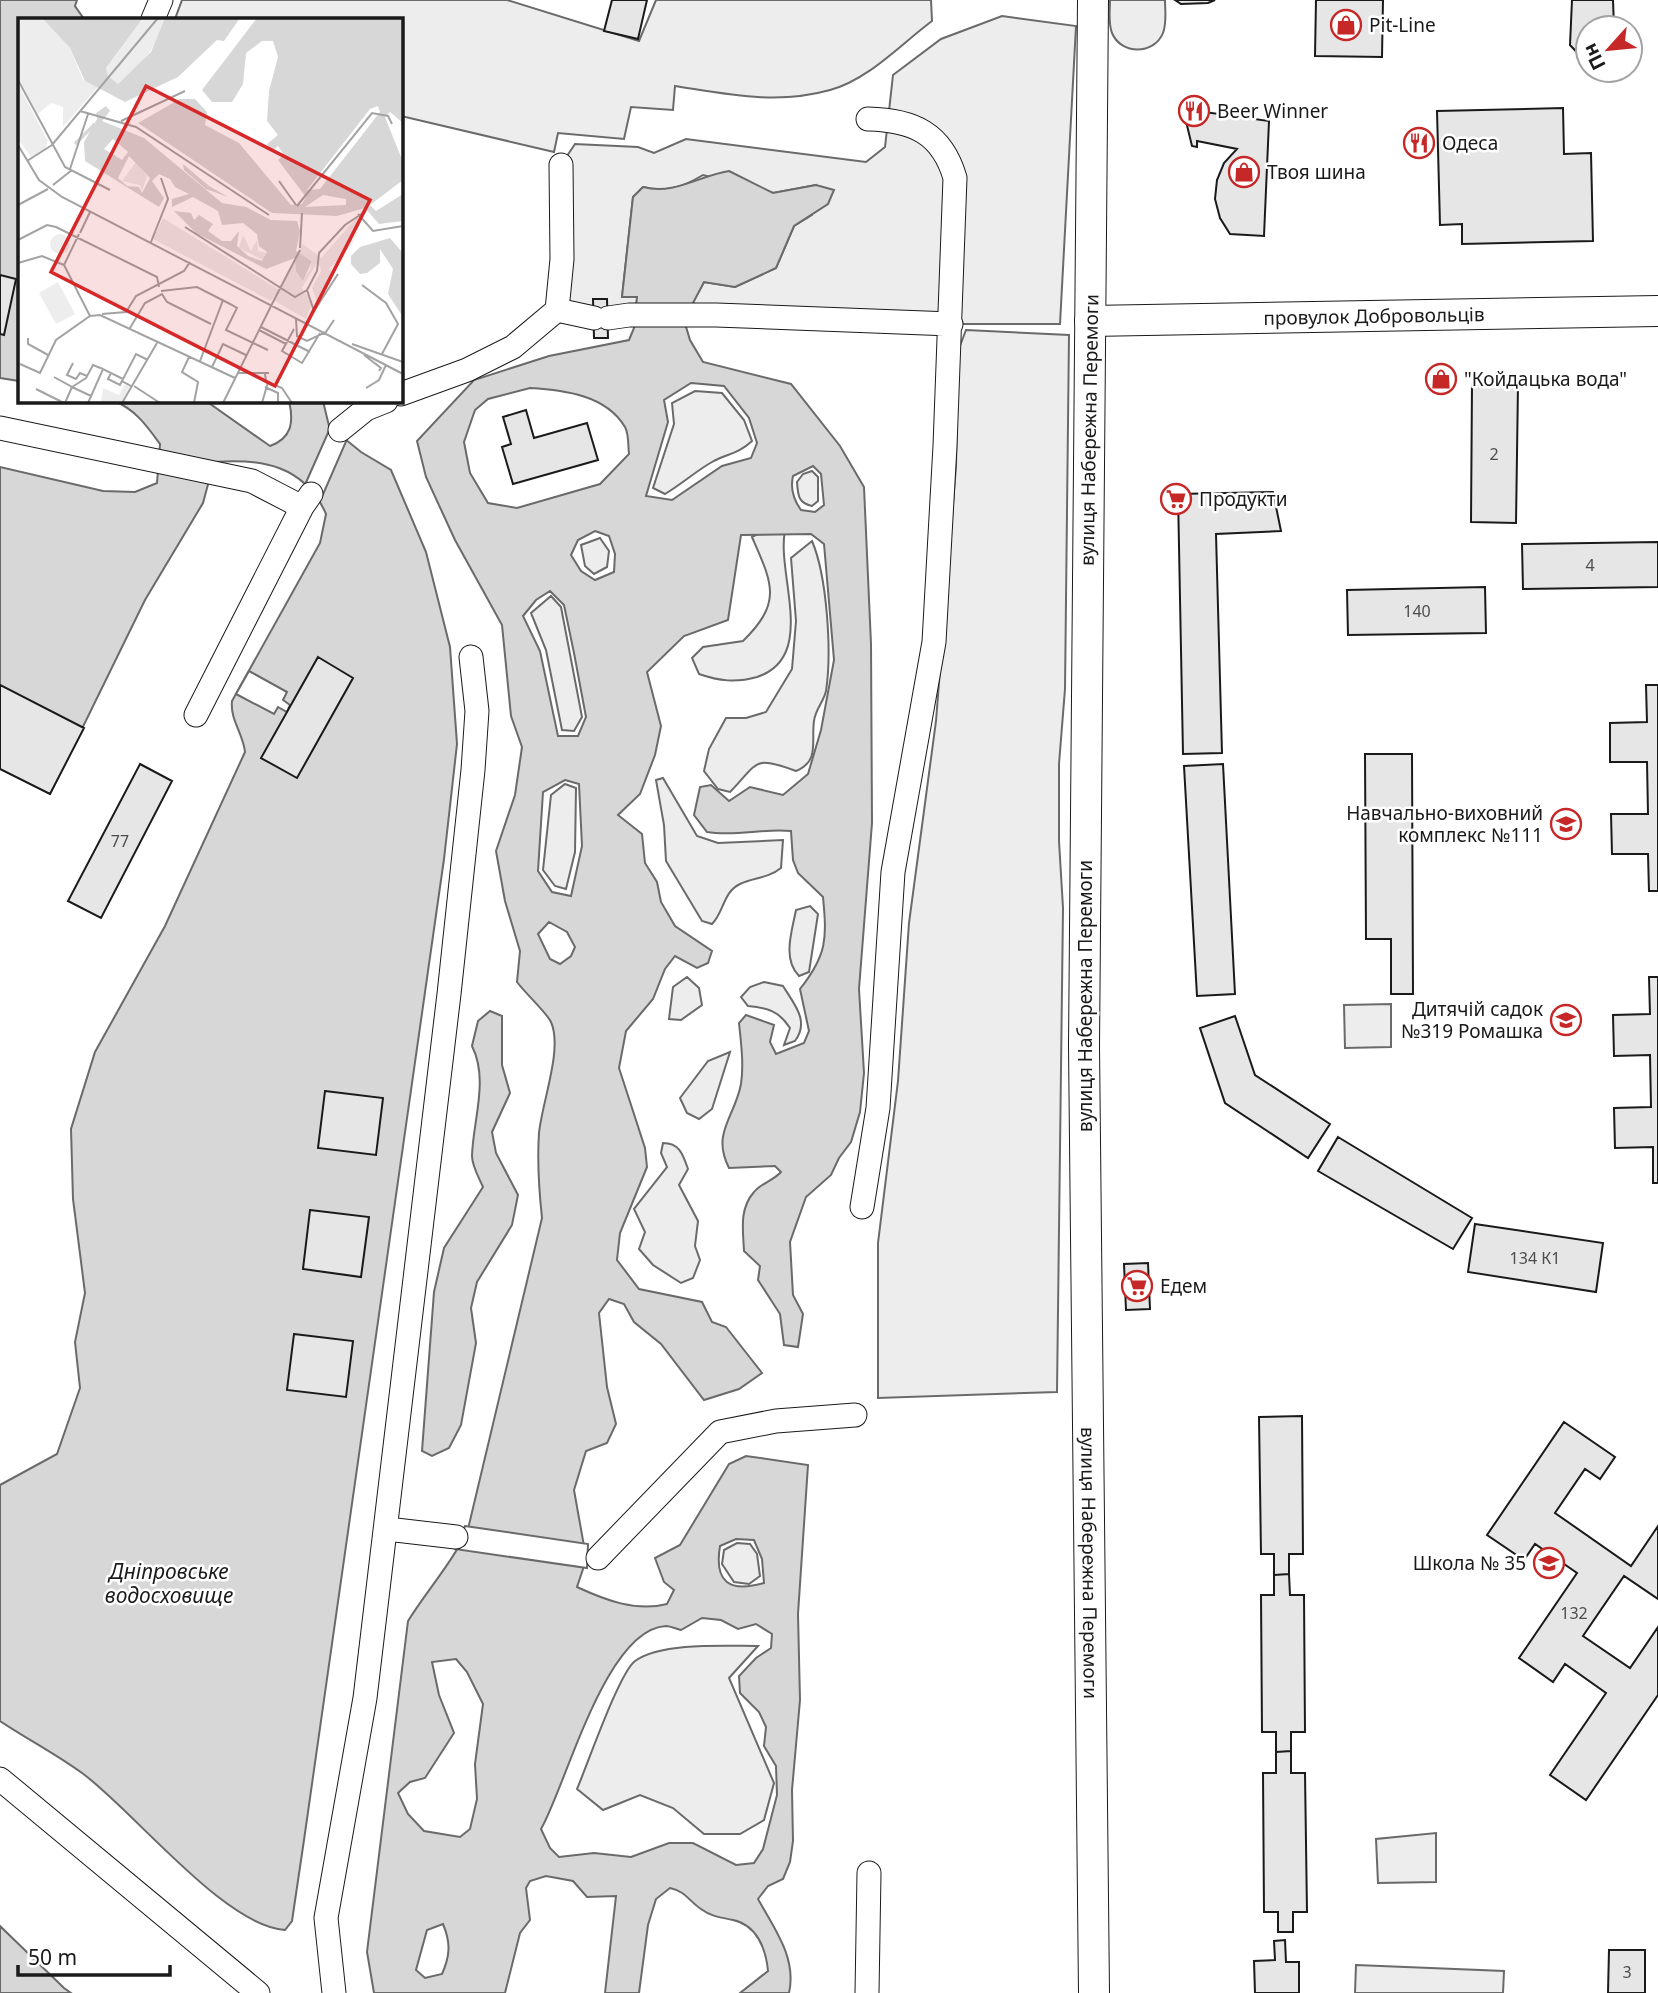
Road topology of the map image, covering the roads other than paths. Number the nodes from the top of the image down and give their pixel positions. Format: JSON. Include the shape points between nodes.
{"nodes":[{"id":1,"x":161,"y":0,"type":"edge"},
{"id":2,"x":1093,"y":0,"type":"edge"},
{"id":3,"x":153,"y":18,"type":"edge"},
{"id":4,"x":867,"y":119,"type":"dead end"},
{"id":5,"x":561,"y":165,"type":"dead end"},
{"id":6,"x":556,"y":310,"type":"junction"},
{"id":7,"x":1658,"y":311,"type":"edge"},
{"id":8,"x":1090,"y":321,"type":"junction"},
{"id":9,"x":951,"y":324,"type":"junction"},
{"id":10,"x":402,"y":394,"type":"edge"},
{"id":11,"x":384,"y":402,"type":"edge"},
{"id":12,"x":0,"y":428,"type":"edge"},
{"id":13,"x":340,"y":430,"type":"dead end"},
{"id":14,"x":471,"y":657,"type":"dead end"},
{"id":15,"x":196,"y":715,"type":"dead end"},
{"id":16,"x":862,"y":1207,"type":"dead end"},
{"id":17,"x":855,"y":1415,"type":"dead end"},
{"id":18,"x":387,"y":1529,"type":"junction"},
{"id":19,"x":456,"y":1537,"type":"dead end"},
{"id":20,"x":598,"y":1558,"type":"dead end"},
{"id":21,"x":0,"y":1779,"type":"edge"},
{"id":22,"x":869,"y":1873,"type":"dead end"},
{"id":23,"x":258,"y":1993,"type":"edge"},
{"id":24,"x":334,"y":1993,"type":"edge"},
{"id":25,"x":867,"y":1993,"type":"edge"},
{"id":26,"x":1094,"y":1993,"type":"edge"}],
"edges":[{"from":1,"to":3,"type":"street"},
{"from":2,"to":8,"type":"main road","name":"вулиця Набережна Перемоги"},
{"from":4,"to":9,"type":"street","via":[[907,125],[939,142],[949,157],[955,178]]},
{"from":5,"to":6,"type":"street","via":[[562,259]]},
{"from":6,"to":9,"type":"street","via":[[610,317],[716,315]]},
{"from":6,"to":10,"type":"street","via":[[513,348]]},
{"from":7,"to":8,"type":"main road","name":"провулок Добровольців"},
{"from":8,"to":26,"type":"main road","name":"вулиця Набережна Перемоги","via":[[1084,1046]]},
{"from":9,"to":16,"type":"street","via":[[934,642],[892,872],[878,1108]]},
{"from":11,"to":13,"type":"street"},
{"from":12,"to":15,"type":"street","via":[[252,481],[307,501]]},
{"from":14,"to":18,"type":"street","via":[[477,711],[473,770]]},
{"from":17,"to":20,"type":"street","via":[[776,1421],[720,1432]]},
{"from":18,"to":19,"type":"street"},
{"from":18,"to":24,"type":"street","via":[[353,1777],[326,1917]]},
{"from":21,"to":23,"type":"street"},
{"from":22,"to":25,"type":"street"}]}
